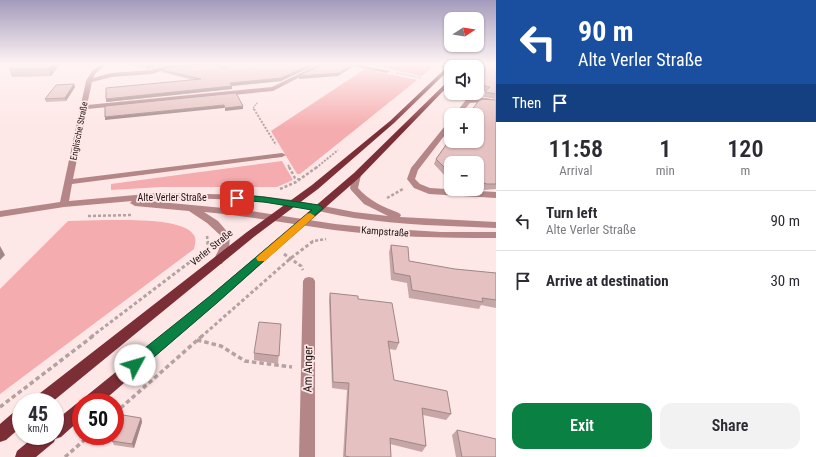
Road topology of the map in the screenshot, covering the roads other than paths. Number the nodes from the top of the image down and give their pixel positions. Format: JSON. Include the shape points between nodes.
{"nodes":[{"id":1,"x":88,"y":85,"type":"edge"},
{"id":2,"x":280,"y":85,"type":"edge"},
{"id":3,"x":430,"y":85,"type":"edge"},
{"id":4,"x":444,"y":87,"type":"edge"},
{"id":5,"x":496,"y":96,"type":"edge"},
{"id":6,"x":486,"y":100,"type":"junction"},
{"id":7,"x":496,"y":102,"type":"edge"},
{"id":8,"x":84,"y":107,"type":"junction"},
{"id":9,"x":462,"y":108,"type":"edge"},
{"id":10,"x":444,"y":131,"type":"edge"},
{"id":11,"x":282,"y":155,"type":"road end"},
{"id":12,"x":357,"y":175,"type":"junction"},
{"id":13,"x":69,"y":182,"type":"junction"},
{"id":14,"x":496,"y":196,"type":"edge"},
{"id":15,"x":98,"y":202,"type":"junction"},
{"id":16,"x":293,"y":203,"type":"junction"},
{"id":17,"x":64,"y":204,"type":"junction"},
{"id":18,"x":187,"y":208,"type":"junction"},
{"id":19,"x":319,"y":208,"type":"junction"},
{"id":20,"x":0,"y":214,"type":"edge"},
{"id":21,"x":274,"y":217,"type":"junction"},
{"id":22,"x":411,"y":221,"type":"junction"},
{"id":23,"x":303,"y":222,"type":"junction"},
{"id":24,"x":496,"y":224,"type":"edge"},
{"id":25,"x":496,"y":235,"type":"edge"},
{"id":26,"x":218,"y":261,"type":"junction"},
{"id":27,"x":309,"y":281,"type":"road end"},
{"id":28,"x":51,"y":393,"type":"edge"},
{"id":29,"x":101,"y":393,"type":"edge"},
{"id":30,"x":72,"y":417,"type":"edge"},
{"id":31,"x":64,"y":423,"type":"edge"},
{"id":32,"x":12,"y":424,"type":"edge"},
{"id":33,"x":0,"y":434,"type":"edge"},
{"id":34,"x":37,"y":445,"type":"edge"},
{"id":35,"x":23,"y":457,"type":"edge"},
{"id":36,"x":307,"y":457,"type":"edge"}],
"edges":[{"from":1,"to":8,"type":"street","name":"Englische Straße"},
{"from":2,"to":8,"type":"street","via":[[273,89]]},
{"from":3,"to":16,"type":"main road","name":"Verler Straße","via":[[392,122]]},
{"from":4,"to":12,"type":"main road"},
{"from":5,"to":6,"type":"street","via":[[483,93]]},
{"from":6,"to":7,"type":"street"},
{"from":6,"to":9,"type":"street","via":[[468,101]]},
{"from":8,"to":13,"type":"street","name":"Englische Straße"},
{"from":10,"to":14,"type":"street","via":[[414,170],[411,179],[429,191]]},
{"from":11,"to":13,"type":"street"},
{"from":12,"to":19,"type":"main road"},
{"from":12,"to":22,"type":"street","name":"Kampstraße","via":[[354,188],[360,196],[376,208]]},
{"from":13,"to":17,"type":"street","name":"Englische Straße"},
{"from":15,"to":16,"type":"street","name":"Alte Verler Straße","via":[[158,196],[253,198]]},
{"from":15,"to":17,"type":"street","name":"Alte Verler Straße"},
{"from":15,"to":18,"type":"street","name":"Alte Verler Straße"},
{"from":16,"to":19,"type":"street","name":"Alte Verler Straße"},
{"from":16,"to":21,"type":"main road","name":"Verler Straße"},
{"from":17,"to":20,"type":"street","name":"Alte Verler Straße"},
{"from":18,"to":21,"type":"street","name":"Alte Verler Straße"},
{"from":18,"to":26,"type":"street","name":"Alte Verler Straße","via":[[210,219],[225,235],[224,249]]},
{"from":19,"to":22,"type":"street","name":"Kampstraße"},
{"from":19,"to":23,"type":"main road"},
{"from":21,"to":23,"type":"street","name":"Kampstraße"},
{"from":21,"to":26,"type":"main road","name":"Verler Straße"},
{"from":22,"to":24,"type":"street","name":"Kampstraße"},
{"from":23,"to":25,"type":"street","name":"Kampstraße","via":[[390,232]]},
{"from":23,"to":29,"type":"main road"},
{"from":26,"to":28,"type":"main road","name":"Verler Straße"},
{"from":27,"to":36,"type":"street","name":"Am Anger"},
{"from":30,"to":31,"type":"main road"},
{"from":32,"to":33,"type":"main road"},
{"from":34,"to":35,"type":"main road"}]}
